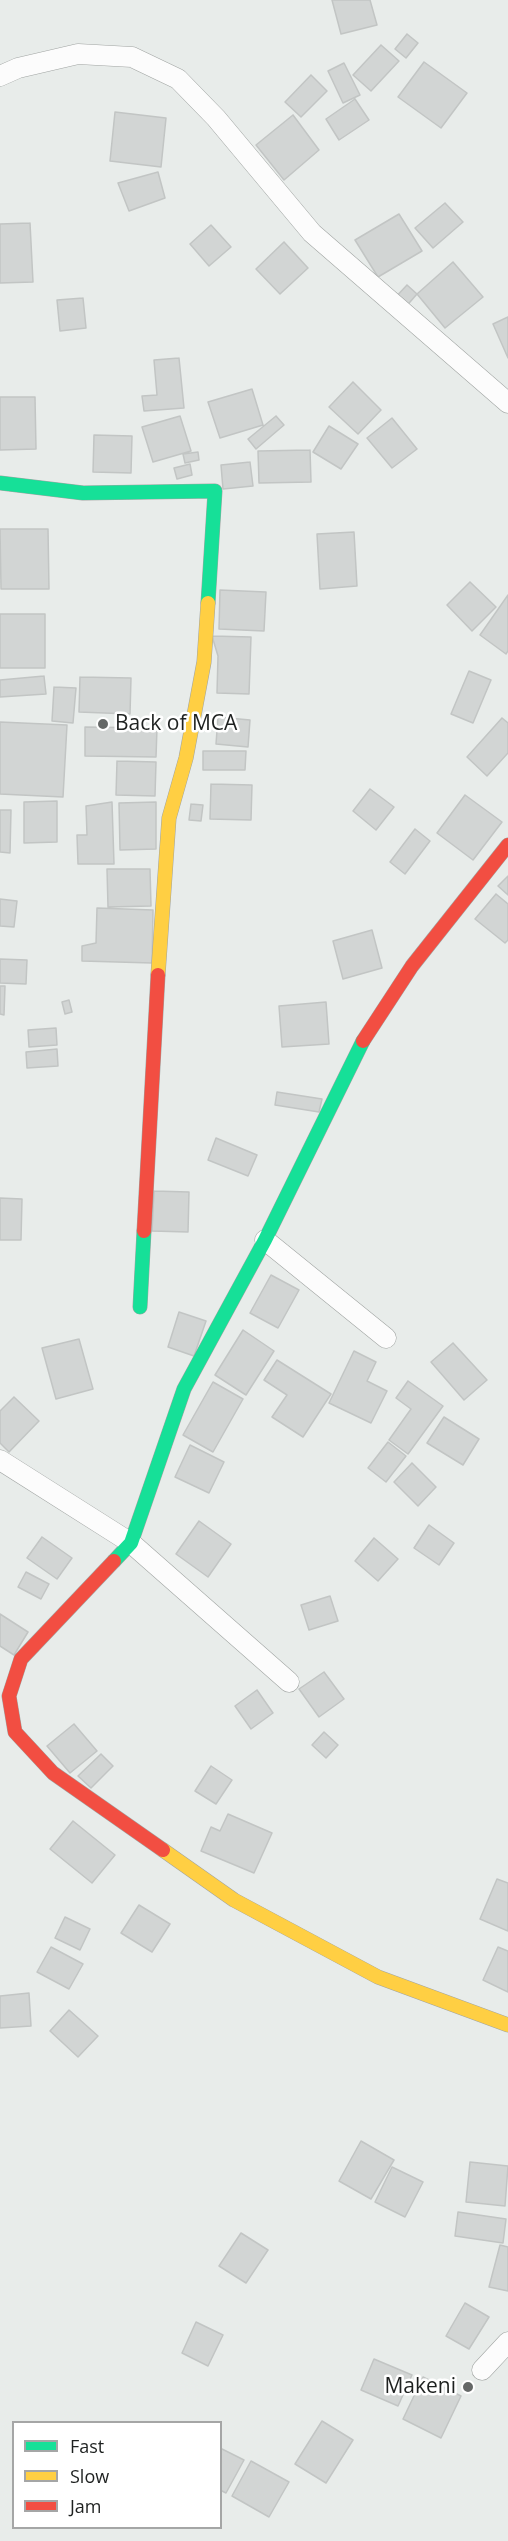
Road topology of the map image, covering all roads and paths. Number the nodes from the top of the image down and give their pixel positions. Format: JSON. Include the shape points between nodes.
{"nodes":[{"id":1,"x":0,"y":76,"type":"edge"},
{"id":2,"x":508,"y":403,"type":"edge"},
{"id":3,"x":0,"y":483,"type":"edge"},
{"id":4,"x":508,"y":844,"type":"edge"},
{"id":5,"x":265,"y":1240,"type":"junction"},
{"id":6,"x":140,"y":1308,"type":"dead end"},
{"id":7,"x":386,"y":1338,"type":"dead end"},
{"id":8,"x":0,"y":1460,"type":"edge"},
{"id":9,"x":131,"y":1543,"type":"junction"},
{"id":10,"x":289,"y":1682,"type":"dead end"},
{"id":11,"x":508,"y":2025,"type":"edge"},
{"id":12,"x":508,"y":2342,"type":"edge"},
{"id":13,"x":482,"y":2370,"type":"dead end"}],
"edges":[{"from":1,"to":2,"type":"street","via":[[78,54],[132,57],[178,79],[216,118],[312,233]]},
{"from":3,"to":6,"type":"street","via":[[83,493],[215,492],[204,662],[186,758],[169,818]]},
{"from":4,"to":5,"type":"street","via":[[412,966],[369,1030]]},
{"from":5,"to":7,"type":"street"},
{"from":5,"to":9,"type":"street","via":[[184,1389]]},
{"from":8,"to":9,"type":"street"},
{"from":9,"to":10,"type":"street"},
{"from":9,"to":11,"type":"street","via":[[21,1659],[9,1696],[15,1732],[53,1773],[234,1900],[378,1977]]},
{"from":12,"to":13,"type":"street"}]}
